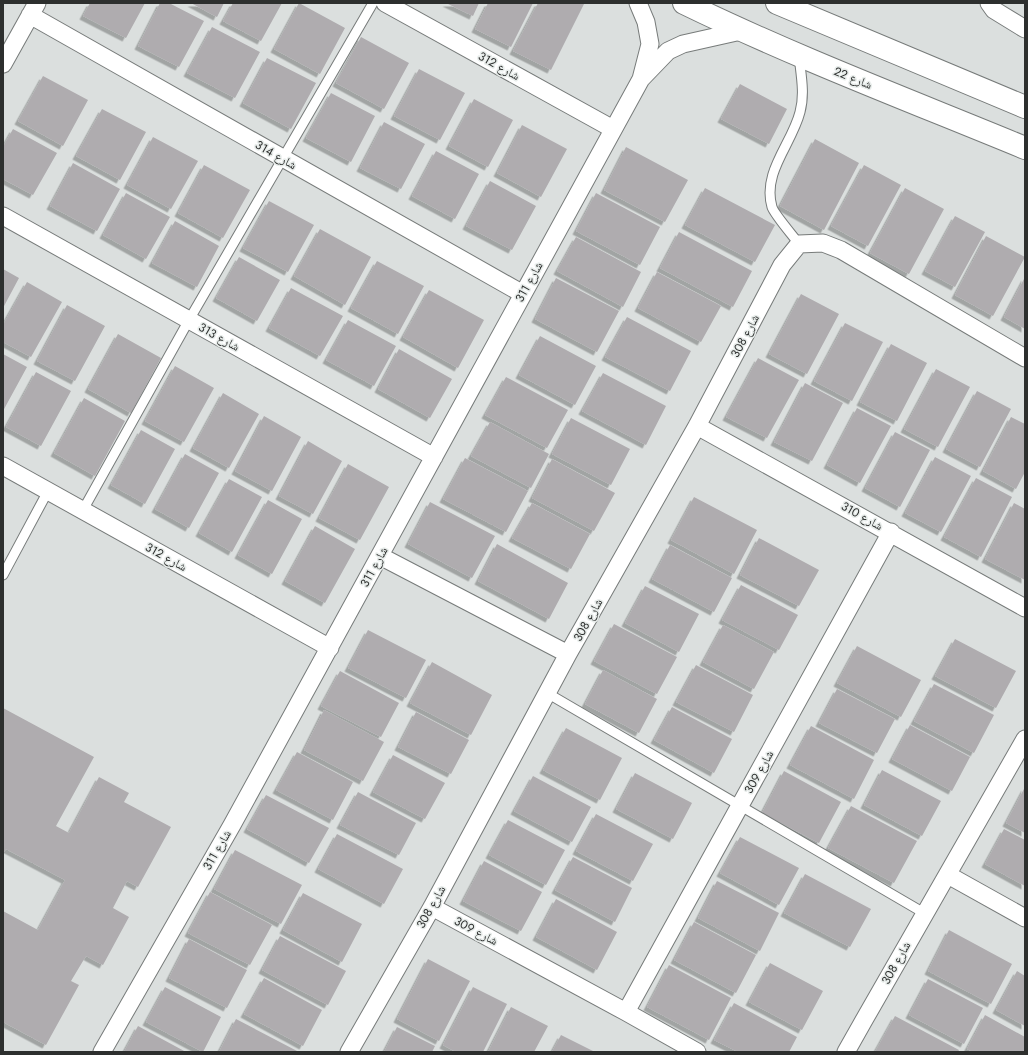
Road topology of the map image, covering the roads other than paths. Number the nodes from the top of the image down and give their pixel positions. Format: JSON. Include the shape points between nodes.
{"nodes":[{"id":1,"x":373,"y":3,"type":"edge"},
{"id":2,"x":385,"y":3,"type":"edge"},
{"id":3,"x":638,"y":3,"type":"edge"},
{"id":4,"x":684,"y":3,"type":"edge"},
{"id":5,"x":777,"y":3,"type":"edge"},
{"id":6,"x":989,"y":3,"type":"edge"},
{"id":7,"x":34,"y":9,"type":"edge"},
{"id":8,"x":802,"y":10,"type":"edge"},
{"id":9,"x":1025,"y":29,"type":"edge"},
{"id":10,"x":741,"y":31,"type":"junction"},
{"id":11,"x":799,"y":56,"type":"junction"},
{"id":12,"x":3,"y":64,"type":"edge"},
{"id":13,"x":641,"y":79,"type":"junction"},
{"id":14,"x":1025,"y":106,"type":"edge"},
{"id":15,"x":613,"y":129,"type":"junction"},
{"id":16,"x":1025,"y":148,"type":"edge"},
{"id":17,"x":283,"y":158,"type":"junction"},
{"id":18,"x":3,"y":216,"type":"edge"},
{"id":19,"x":799,"y":244,"type":"junction"},
{"id":20,"x":523,"y":294,"type":"junction"},
{"id":21,"x":189,"y":320,"type":"junction"},
{"id":22,"x":1025,"y":358,"type":"edge"},
{"id":23,"x":697,"y":426,"type":"junction"},
{"id":24,"x":434,"y":457,"type":"junction"},
{"id":25,"x":3,"y":466,"type":"edge"},
{"id":26,"x":48,"y":491,"type":"junction"},
{"id":27,"x":83,"y":510,"type":"junction"},
{"id":28,"x":891,"y":532,"type":"junction"},
{"id":29,"x":380,"y":556,"type":"junction"},
{"id":30,"x":3,"y":576,"type":"edge"},
{"id":31,"x":1025,"y":608,"type":"edge"},
{"id":32,"x":330,"y":648,"type":"junction"},
{"id":33,"x":568,"y":654,"type":"junction"},
{"id":34,"x":547,"y":693,"type":"junction"},
{"id":35,"x":1025,"y":739,"type":"edge"},
{"id":36,"x":740,"y":806,"type":"junction"},
{"id":37,"x":948,"y":875,"type":"junction"},
{"id":38,"x":432,"y":907,"type":"junction"},
{"id":39,"x":924,"y":913,"type":"junction"},
{"id":40,"x":1025,"y":918,"type":"edge"},
{"id":41,"x":626,"y":1012,"type":"junction"},
{"id":42,"x":102,"y":1052,"type":"edge"},
{"id":43,"x":349,"y":1052,"type":"edge"},
{"id":44,"x":697,"y":1052,"type":"edge"},
{"id":45,"x":846,"y":1052,"type":"edge"}],
"edges":[{"from":1,"to":17,"type":"lane"},
{"from":2,"to":15,"type":"street","name":"شارع 312"},
{"from":3,"to":13,"type":"street","name":"شارع 311","via":[[646,22],[650,44]]},
{"from":4,"to":10,"type":"street","name":"شارع 22"},
{"from":5,"to":8,"type":"street"},
{"from":6,"to":9,"type":"street","via":[[994,10]]},
{"from":7,"to":12,"type":"street"},
{"from":7,"to":17,"type":"street","name":"شارع 314"},
{"from":8,"to":14,"type":"street"},
{"from":10,"to":11,"type":"street","name":"شارع 22"},
{"from":10,"to":13,"type":"street","name":"شارع 311","via":[[683,44],[668,51]]},
{"from":11,"to":16,"type":"street","name":"شارع 22"},
{"from":11,"to":19,"type":"lane","via":[[803,91],[800,111],[774,169],[770,189],[772,208]]},
{"from":13,"to":15,"type":"street","name":"شارع 311"},
{"from":15,"to":20,"type":"street","name":"شارع 311"},
{"from":17,"to":20,"type":"street","name":"شارع 314"},
{"from":17,"to":21,"type":"lane"},
{"from":18,"to":21,"type":"street","name":"شارع 313"},
{"from":19,"to":22,"type":"street","via":[[823,243],[841,250]]},
{"from":19,"to":23,"type":"street","name":"شارع 308","via":[[782,265]]},
{"from":20,"to":24,"type":"street","name":"شارع 311"},
{"from":21,"to":24,"type":"street","name":"شارع 313"},
{"from":21,"to":27,"type":"lane"},
{"from":23,"to":28,"type":"street","name":"شارع 310"},
{"from":23,"to":33,"type":"street","name":"شارع 308"},
{"from":24,"to":29,"type":"street","name":"شارع 311"},
{"from":25,"to":26,"type":"street","name":"شارع 312"},
{"from":26,"to":27,"type":"street","name":"شارع 312"},
{"from":26,"to":30,"type":"lane"},
{"from":27,"to":32,"type":"street","name":"شارع 312"},
{"from":28,"to":31,"type":"street","name":"شارع 310"},
{"from":28,"to":36,"type":"street","name":"شارع 309"},
{"from":29,"to":32,"type":"street","name":"شارع 311"},
{"from":29,"to":33,"type":"street","name":"شارع 308"},
{"from":32,"to":42,"type":"street","name":"شارع 311"},
{"from":33,"to":34,"type":"street","name":"شارع 308"},
{"from":34,"to":36,"type":"lane"},
{"from":34,"to":38,"type":"street","name":"شارع 308"},
{"from":35,"to":37,"type":"street","name":"شارع 308"},
{"from":36,"to":39,"type":"lane"},
{"from":36,"to":41,"type":"street","name":"شارع 309"},
{"from":37,"to":39,"type":"street","name":"شارع 308"},
{"from":37,"to":40,"type":"street"},
{"from":38,"to":41,"type":"street","name":"شارع 309"},
{"from":38,"to":43,"type":"street","name":"شارع 308"},
{"from":39,"to":45,"type":"street","name":"شارع 308"},
{"from":41,"to":44,"type":"street","name":"شارع 309"}]}
